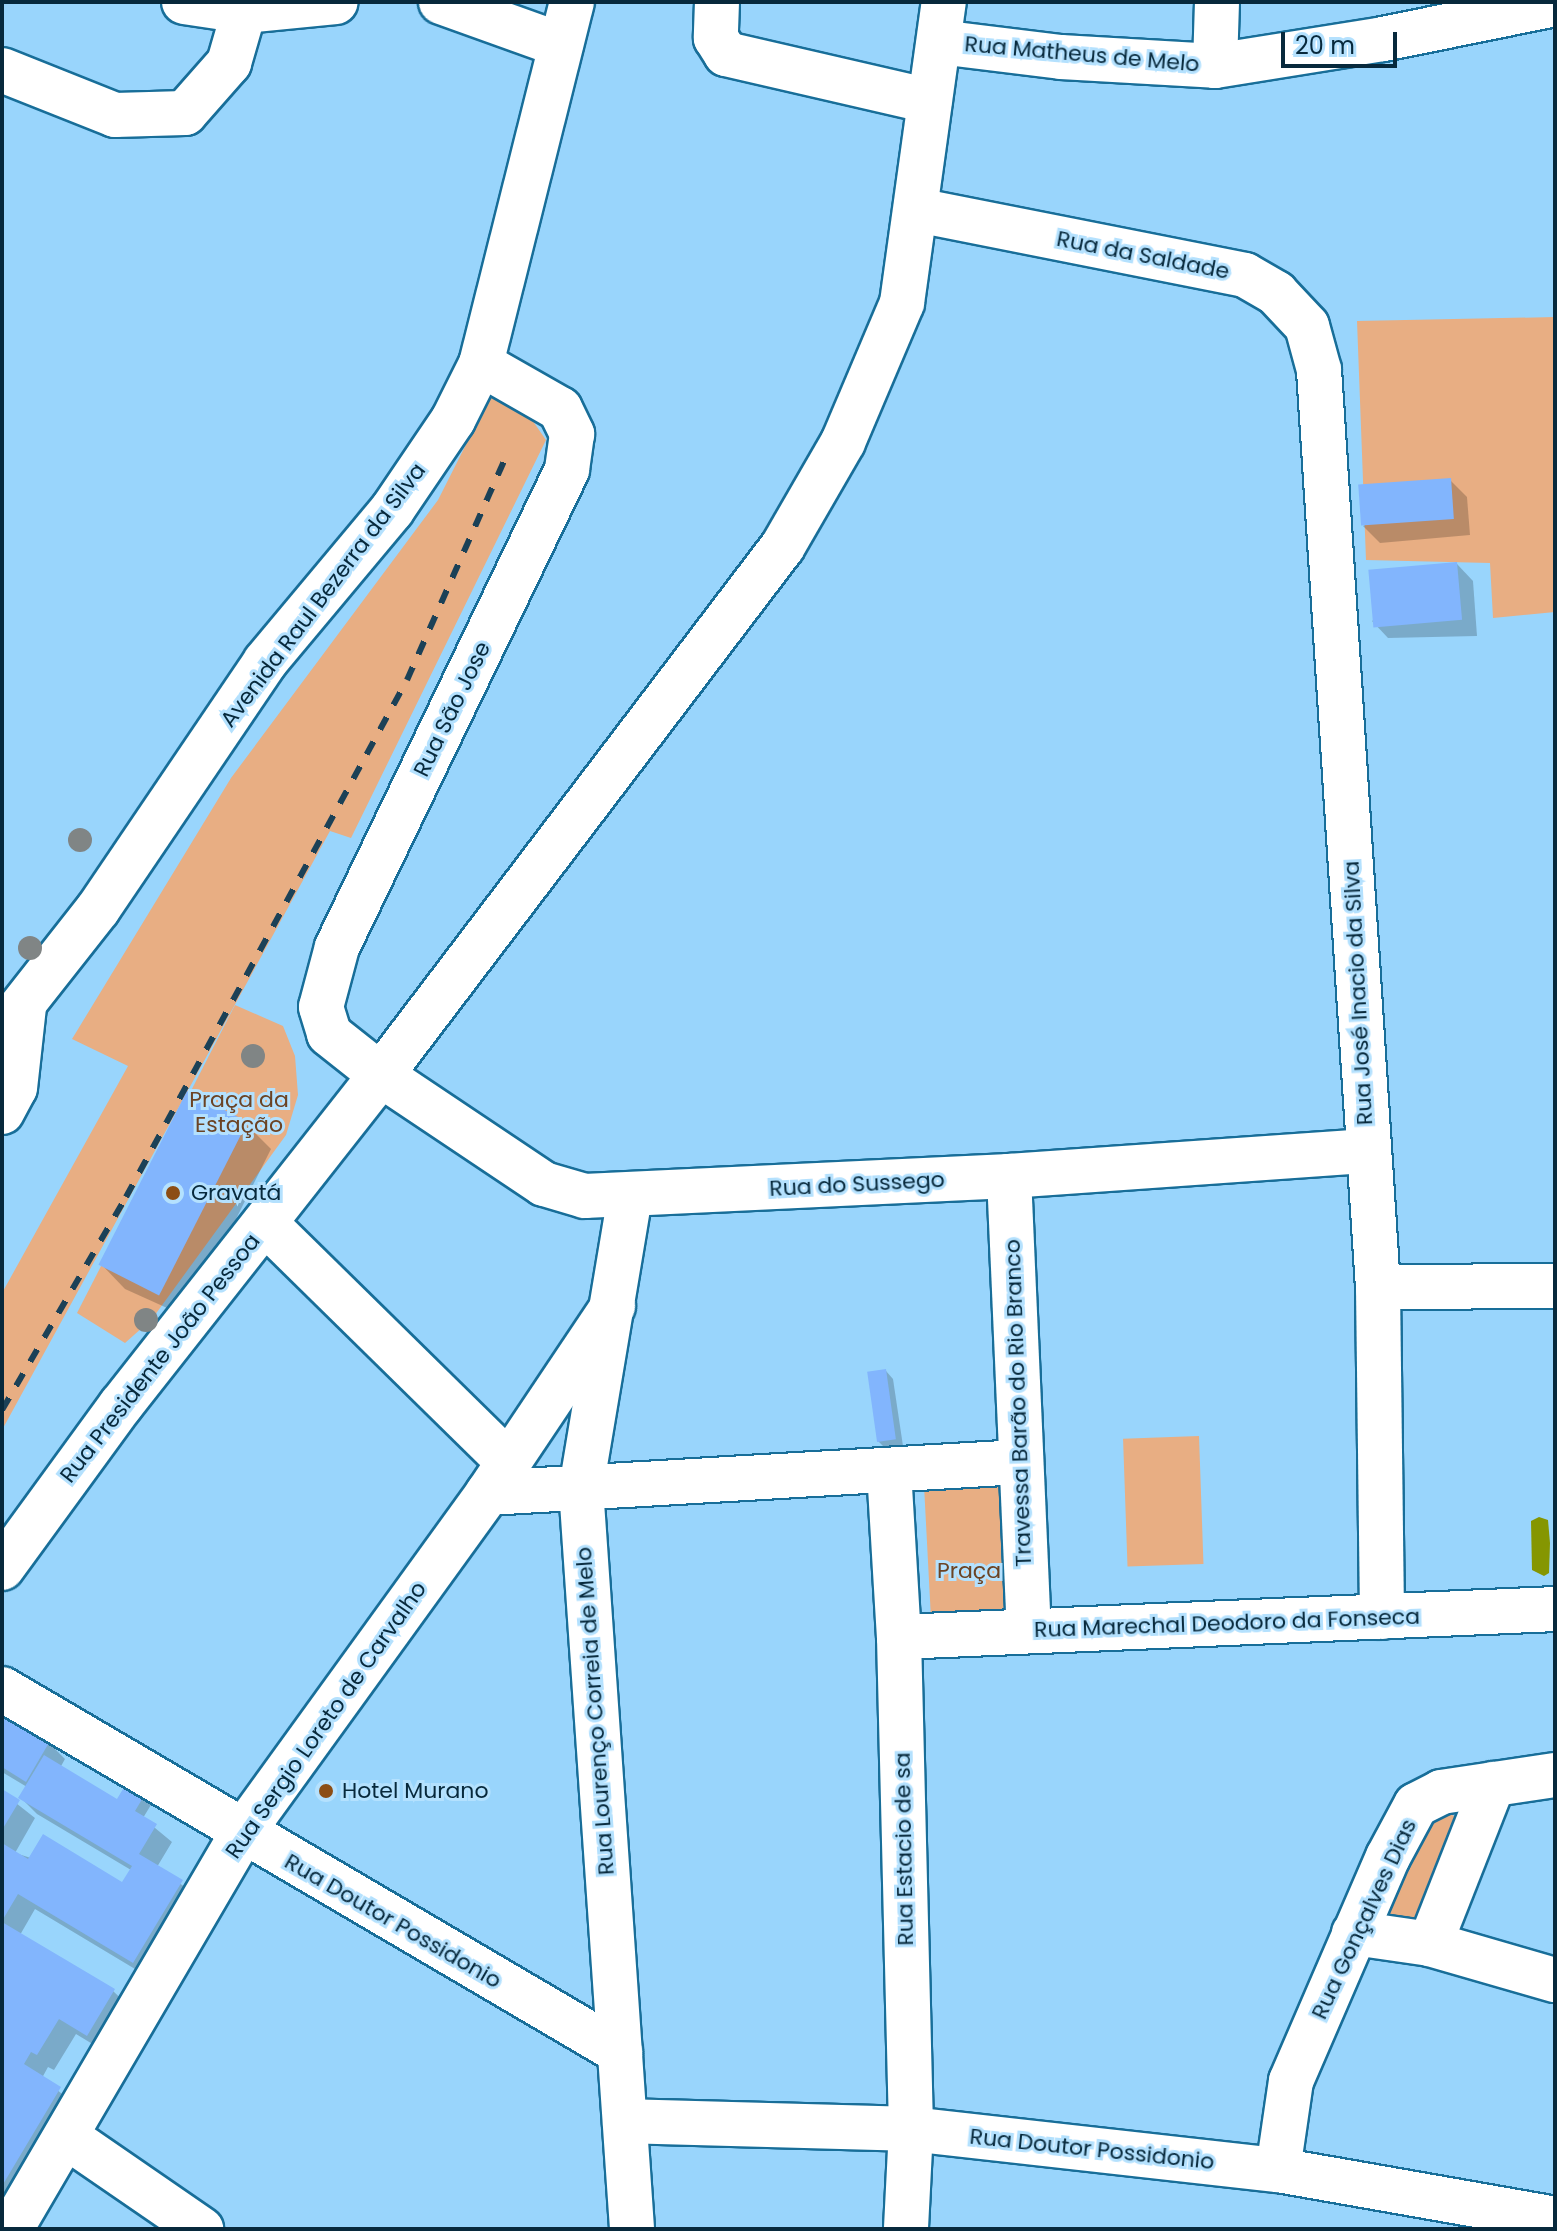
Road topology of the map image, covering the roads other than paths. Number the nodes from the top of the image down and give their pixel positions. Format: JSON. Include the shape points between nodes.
{"nodes":[{"id":1,"x":184,"y":2,"type":"edge"},
{"id":2,"x":336,"y":2,"type":"edge"},
{"id":3,"x":441,"y":2,"type":"edge"},
{"id":4,"x":572,"y":2,"type":"edge"},
{"id":5,"x":717,"y":2,"type":"edge"},
{"id":6,"x":1217,"y":2,"type":"edge"},
{"id":7,"x":1555,"y":4,"type":"edge"},
{"id":8,"x":244,"y":11,"type":"junction"},
{"id":9,"x":942,"y":22,"type":"edge"},
{"id":10,"x":561,"y":45,"type":"junction"},
{"id":11,"x":1215,"y":66,"type":"junction"},
{"id":12,"x":2,"y":70,"type":"edge"},
{"id":13,"x":930,"y":101,"type":"junction"},
{"id":14,"x":917,"y":210,"type":"junction"},
{"id":15,"x":481,"y":364,"type":"junction"},
{"id":16,"x":1319,"y":370,"type":"joint"},
{"id":17,"x":13,"y":1019,"type":"edge"},
{"id":18,"x":381,"y":1075,"type":"junction"},
{"id":19,"x":6,"y":1096,"type":"edge"},
{"id":20,"x":1367,"y":1151,"type":"junction"},
{"id":21,"x":1009,"y":1176,"type":"junction"},
{"id":22,"x":630,"y":1196,"type":"junction"},
{"id":23,"x":265,"y":1223,"type":"junction"},
{"id":24,"x":1555,"y":1286,"type":"edge"},
{"id":25,"x":1378,"y":1287,"type":"junction"},
{"id":26,"x":613,"y":1306,"type":"junction"},
{"id":27,"x":1020,"y":1462,"type":"junction"},
{"id":28,"x":889,"y":1470,"type":"junction"},
{"id":29,"x":498,"y":1477,"type":"junction"},
{"id":30,"x":581,"y":1488,"type":"junction"},
{"id":31,"x":2,"y":1568,"type":"edge"},
{"id":32,"x":1555,"y":1609,"type":"edge"},
{"id":33,"x":1382,"y":1617,"type":"junction"},
{"id":34,"x":1029,"y":1630,"type":"junction"},
{"id":35,"x":899,"y":1637,"type":"junction"},
{"id":36,"x":2,"y":1689,"type":"edge"},
{"id":37,"x":1555,"y":1775,"type":"edge"},
{"id":38,"x":1493,"y":1784,"type":"junction"},
{"id":39,"x":242,"y":1833,"type":"junction"},
{"id":40,"x":1354,"y":1933,"type":"junction"},
{"id":41,"x":1430,"y":1944,"type":"junction"},
{"id":42,"x":1555,"y":1980,"type":"edge"},
{"id":43,"x":620,"y":2052,"type":"junction"},
{"id":44,"x":625,"y":2121,"type":"junction"},
{"id":45,"x":911,"y":2129,"type":"junction"},
{"id":46,"x":67,"y":2137,"type":"junction"},
{"id":47,"x":1278,"y":2170,"type":"junction"},
{"id":48,"x":1555,"y":2219,"type":"edge"},
{"id":49,"x":11,"y":2229,"type":"edge"},
{"id":50,"x":201,"y":2229,"type":"edge"},
{"id":51,"x":632,"y":2229,"type":"edge"},
{"id":52,"x":906,"y":2229,"type":"edge"}],
"edges":[{"from":1,"to":8,"type":"street"},
{"from":2,"to":8,"type":"street"},
{"from":3,"to":10,"type":"street"},
{"from":4,"to":10,"type":"street","name":"Avenida Raul Bezerra da Silva"},
{"from":5,"to":13,"type":"street","via":[[716,38],[726,54]]},
{"from":6,"to":11,"type":"street"},
{"from":7,"to":11,"type":"street","name":"Rua Matheus de Melo"},
{"from":8,"to":12,"type":"street","via":[[229,63],[185,113],[115,115]]},
{"from":9,"to":11,"type":"street","name":"Rua Matheus de Melo","via":[[1061,57]]},
{"from":9,"to":13,"type":"street","name":"Rua Presidente João Pessoa"},
{"from":10,"to":15,"type":"street","name":"Avenida Raul Bezerra da Silva"},
{"from":13,"to":14,"type":"street","name":"Rua Presidente João Pessoa"},
{"from":14,"to":16,"type":"street","name":"Rua da Saldade","via":[[1245,275],[1276,293],[1307,326]]},
{"from":14,"to":18,"type":"street","name":"Rua Presidente João Pessoa","via":[[902,303],[843,442],[783,546]]},
{"from":15,"to":17,"type":"street","name":"Avenida Raul Bezerra da Silva","via":[[453,420],[392,510],[265,662],[98,909]]},
{"from":15,"to":18,"type":"street","name":"Rua São Jose","via":[[560,409],[572,434],[567,470],[337,947],[321,1007],[329,1034]]},
{"from":16,"to":20,"type":"street","name":"Rua José Inacio da Silva"},
{"from":17,"to":19,"type":"street","name":"Avenida Raul Bezerra da Silva"},
{"from":18,"to":22,"type":"street","name":"Rua do Sussego","via":[[544,1184],[585,1196]]},
{"from":18,"to":23,"type":"street","name":"Rua Presidente João Pessoa"},
{"from":20,"to":21,"type":"street","name":"Rua do Sussego"},
{"from":20,"to":25,"type":"street","name":"Rua José Inacio da Silva"},
{"from":21,"to":22,"type":"street","name":"Rua do Sussego"},
{"from":21,"to":27,"type":"street","name":"Travessa Barão do Rio Branco"},
{"from":22,"to":26,"type":"street","name":"Rua Lourenço Correia de Melo"},
{"from":23,"to":29,"type":"street"},
{"from":23,"to":31,"type":"street","name":"Rua Presidente João Pessoa","via":[[121,1405]]},
{"from":24,"to":25,"type":"street"},
{"from":25,"to":33,"type":"street","name":"Rua José Inacio da Silva"},
{"from":26,"to":29,"type":"street","name":"Rua Sergio Loreto de Carvalho"},
{"from":26,"to":30,"type":"street","name":"Rua Lourenço Correia de Melo"},
{"from":27,"to":28,"type":"street"},
{"from":27,"to":34,"type":"street","name":"Travessa Barão do Rio Branco"},
{"from":28,"to":30,"type":"street"},
{"from":28,"to":35,"type":"street","name":"Rua Estacio de sa"},
{"from":29,"to":30,"type":"street"},
{"from":29,"to":39,"type":"street","name":"Rua Sergio Loreto de Carvalho"},
{"from":30,"to":43,"type":"street","name":"Rua Lourenço Correia de Melo"},
{"from":32,"to":33,"type":"street","name":"Rua Marechal Deodoro da Fonseca"},
{"from":33,"to":34,"type":"street","name":"Rua Marechal Deodoro da Fonseca"},
{"from":34,"to":35,"type":"street","name":"Rua Marechal Deodoro da Fonseca"},
{"from":35,"to":45,"type":"street","name":"Rua Estacio de sa"},
{"from":36,"to":39,"type":"street","name":"Rua Doutor Possidonio"},
{"from":37,"to":38,"type":"street","name":"Rua Gonçalves Dias"},
{"from":38,"to":40,"type":"street","name":"Rua Gonçalves Dias","via":[[1441,1792],[1416,1805]]},
{"from":38,"to":41,"type":"street"},
{"from":39,"to":43,"type":"street","name":"Rua Doutor Possidonio"},
{"from":39,"to":46,"type":"street","name":"Rua Sergio Loreto de Carvalho"},
{"from":40,"to":41,"type":"street"},
{"from":40,"to":47,"type":"street","name":"Rua Gonçalves Dias","via":[[1291,2081]]},
{"from":41,"to":42,"type":"street"},
{"from":43,"to":44,"type":"street","name":"Rua Lourenço Correia de Melo"},
{"from":44,"to":45,"type":"street","name":"Rua Doutor Possidonio"},
{"from":44,"to":51,"type":"street","name":"Rua Lourenço Correia de Melo"},
{"from":45,"to":47,"type":"street","name":"Rua Doutor Possidonio"},
{"from":45,"to":52,"type":"street","name":"Rua Estacio de sa"},
{"from":46,"to":49,"type":"street","name":"Rua Sergio Loreto de Carvalho"},
{"from":46,"to":50,"type":"street"},
{"from":47,"to":48,"type":"street","name":"Rua Doutor Possidonio"}]}
